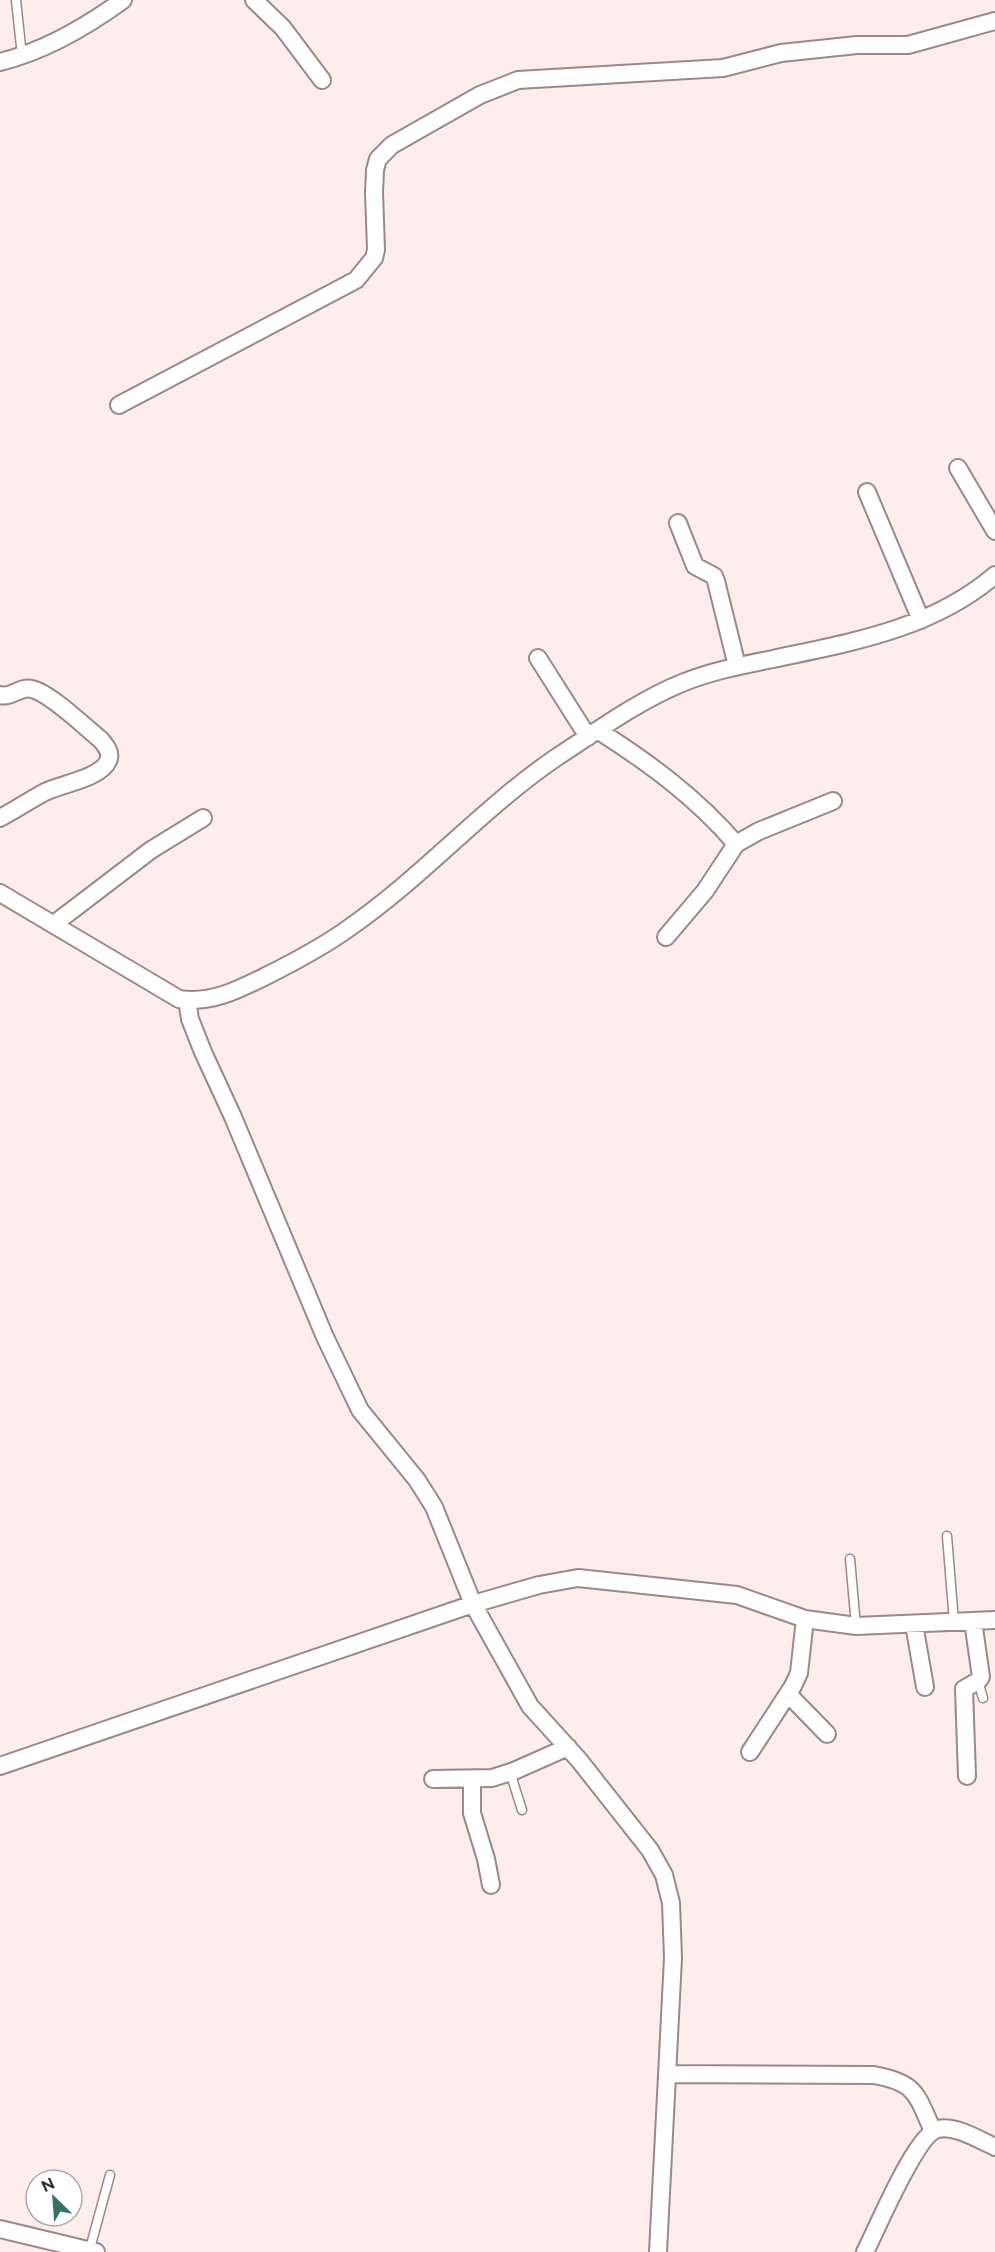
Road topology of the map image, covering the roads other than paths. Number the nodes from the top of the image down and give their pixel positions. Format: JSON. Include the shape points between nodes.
{"nodes":[{"id":1,"x":16,"y":0,"type":"edge"},
{"id":2,"x":123,"y":0,"type":"edge"},
{"id":3,"x":254,"y":0,"type":"edge"},
{"id":4,"x":995,"y":21,"type":"edge"},
{"id":5,"x":22,"y":56,"type":"junction"},
{"id":6,"x":0,"y":62,"type":"edge"},
{"id":7,"x":322,"y":80,"type":"dead end"},
{"id":8,"x":119,"y":405,"type":"dead end"},
{"id":9,"x":958,"y":468,"type":"dead end"},
{"id":10,"x":867,"y":492,"type":"dead end"},
{"id":11,"x":678,"y":522,"type":"dead end"},
{"id":12,"x":995,"y":531,"type":"edge"},
{"id":13,"x":995,"y":575,"type":"edge"},
{"id":14,"x":921,"y":620,"type":"junction"},
{"id":15,"x":538,"y":658,"type":"dead end"},
{"id":16,"x":737,"y":666,"type":"junction"},
{"id":17,"x":0,"y":695,"type":"edge"},
{"id":18,"x":593,"y":734,"type":"junction"},
{"id":19,"x":833,"y":801,"type":"dead end"},
{"id":20,"x":0,"y":818,"type":"edge"},
{"id":21,"x":203,"y":818,"type":"dead end"},
{"id":22,"x":736,"y":844,"type":"junction"},
{"id":23,"x":0,"y":893,"type":"edge"},
{"id":24,"x":54,"y":924,"type":"junction"},
{"id":25,"x":666,"y":937,"type":"dead end"},
{"id":26,"x":187,"y":1000,"type":"junction"},
{"id":27,"x":947,"y":1536,"type":"dead end"},
{"id":28,"x":850,"y":1559,"type":"dead end"},
{"id":29,"x":473,"y":1604,"type":"junction"},
{"id":30,"x":806,"y":1619,"type":"junction"},
{"id":31,"x":995,"y":1620,"type":"edge"},
{"id":32,"x":973,"y":1621,"type":"junction"},
{"id":33,"x":954,"y":1622,"type":"junction"},
{"id":34,"x":914,"y":1624,"type":"junction"},
{"id":35,"x":856,"y":1626,"type":"junction"},
{"id":36,"x":978,"y":1681,"type":"junction"},
{"id":37,"x":925,"y":1687,"type":"dead end"},
{"id":38,"x":788,"y":1694,"type":"junction"},
{"id":39,"x":983,"y":1698,"type":"dead end"},
{"id":40,"x":827,"y":1734,"type":"dead end"},
{"id":41,"x":568,"y":1747,"type":"junction"},
{"id":42,"x":750,"y":1752,"type":"dead end"},
{"id":43,"x":0,"y":1766,"type":"edge"},
{"id":44,"x":510,"y":1772,"type":"junction"},
{"id":45,"x":967,"y":1776,"type":"dead end"},
{"id":46,"x":432,"y":1779,"type":"dead end"},
{"id":47,"x":472,"y":1779,"type":"junction"},
{"id":48,"x":522,"y":1810,"type":"dead end"},
{"id":49,"x":491,"y":1885,"type":"dead end"},
{"id":50,"x":667,"y":2074,"type":"junction"},
{"id":51,"x":933,"y":2131,"type":"junction"},
{"id":52,"x":995,"y":2147,"type":"edge"},
{"id":53,"x":110,"y":2175,"type":"dead end"},
{"id":54,"x":0,"y":2229,"type":"edge"},
{"id":55,"x":91,"y":2251,"type":"edge"},
{"id":56,"x":658,"y":2252,"type":"edge"},
{"id":57,"x":866,"y":2252,"type":"edge"}],
"edges":[{"from":1,"to":5,"type":"lane"},
{"from":2,"to":5,"type":"street","via":[[82,28]]},
{"from":3,"to":7,"type":"street","via":[[289,34]]},
{"from":4,"to":8,"type":"street","via":[[908,45],[857,45],[791,52],[723,68],[518,80],[480,95],[392,145],[378,159],[374,258],[356,280]]},
{"from":5,"to":6,"type":"street"},
{"from":9,"to":12,"type":"street"},
{"from":10,"to":14,"type":"street"},
{"from":11,"to":16,"type":"street","via":[[695,566],[714,576]]},
{"from":13,"to":14,"type":"street","via":[[963,600]]},
{"from":14,"to":16,"type":"street","via":[[866,639]]},
{"from":15,"to":18,"type":"street"},
{"from":16,"to":18,"type":"street","via":[[683,682]]},
{"from":17,"to":20,"type":"street","via":[[8,696],[26,688],[35,690],[101,740],[110,756],[102,769],[48,791]]},
{"from":18,"to":22,"type":"street","via":[[687,794]]},
{"from":18,"to":26,"type":"street","via":[[554,759],[351,927],[246,986],[219,997]]},
{"from":19,"to":22,"type":"street"},
{"from":21,"to":24,"type":"street","via":[[151,850]]},
{"from":22,"to":25,"type":"street","via":[[705,891]]},
{"from":23,"to":24,"type":"street"},
{"from":24,"to":26,"type":"street","via":[[166,993]]},
{"from":26,"to":29,"type":"street","via":[[196,1035],[325,1337],[360,1410],[434,1507]]},
{"from":27,"to":33,"type":"lane"},
{"from":28,"to":35,"type":"lane"},
{"from":29,"to":30,"type":"street","via":[[578,1578],[737,1595]]},
{"from":29,"to":41,"type":"street","via":[[530,1706]]},
{"from":29,"to":43,"type":"street"},
{"from":30,"to":35,"type":"street"},
{"from":30,"to":38,"type":"street","via":[[799,1673]]},
{"from":31,"to":32,"type":"street"},
{"from":32,"to":33,"type":"street"},
{"from":32,"to":36,"type":"street","via":[[981,1677]]},
{"from":33,"to":34,"type":"street"},
{"from":34,"to":35,"type":"street"},
{"from":34,"to":37,"type":"street"},
{"from":36,"to":39,"type":"lane"},
{"from":36,"to":45,"type":"street","via":[[964,1689]]},
{"from":38,"to":40,"type":"street"},
{"from":38,"to":42,"type":"street"},
{"from":41,"to":44,"type":"street"},
{"from":41,"to":50,"type":"street","via":[[650,1850],[664,1875],[671,1903],[673,1958]]},
{"from":44,"to":47,"type":"street"},
{"from":44,"to":48,"type":"lane"},
{"from":46,"to":47,"type":"street"},
{"from":47,"to":49,"type":"street","via":[[472,1813]]},
{"from":50,"to":51,"type":"street","via":[[874,2075],[898,2080],[910,2087],[920,2101]]},
{"from":50,"to":56,"type":"street"},
{"from":51,"to":52,"type":"street","via":[[951,2129]]},
{"from":51,"to":57,"type":"street","via":[[916,2150]]},
{"from":53,"to":55,"type":"lane"},
{"from":54,"to":55,"type":"street"}]}
